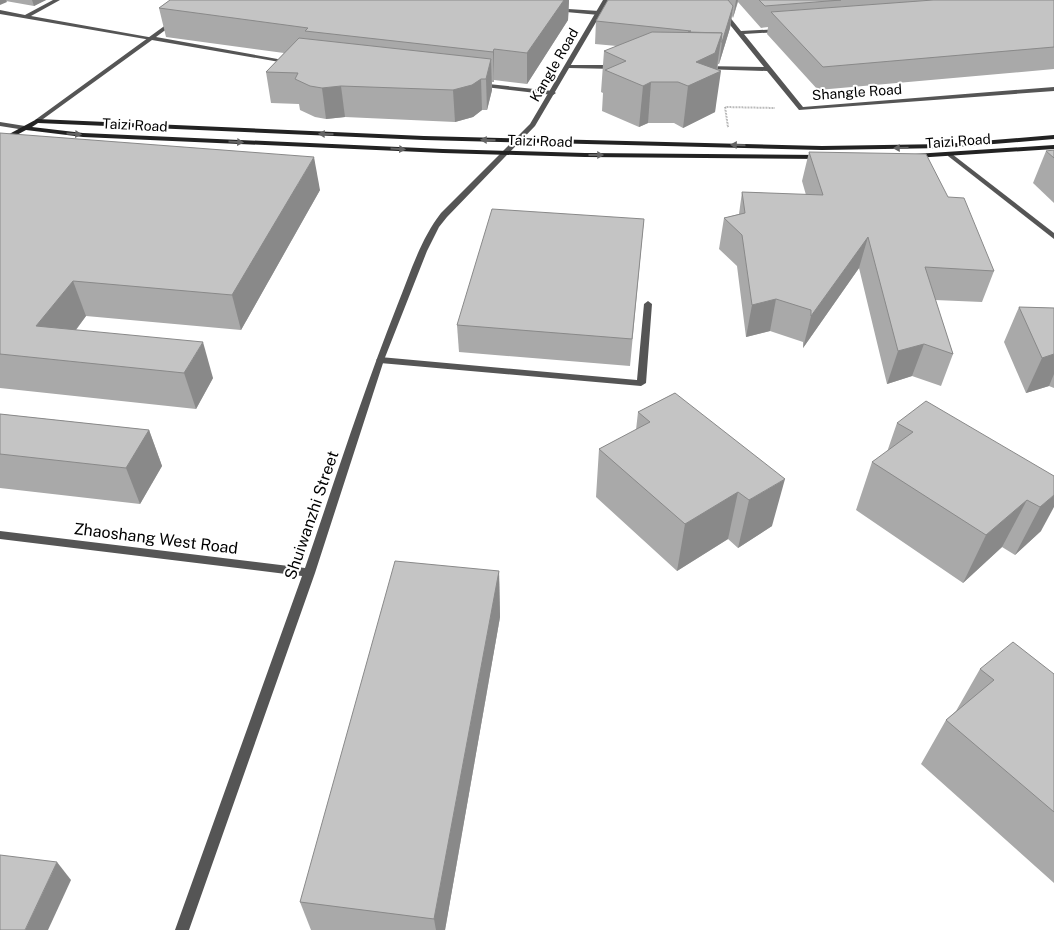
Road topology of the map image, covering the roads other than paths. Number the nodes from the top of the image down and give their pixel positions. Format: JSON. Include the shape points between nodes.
{"nodes":[{"id":1,"x":56,"y":0,"type":"edge"},
{"id":2,"x":606,"y":0,"type":"edge"},
{"id":3,"x":713,"y":0,"type":"edge"},
{"id":4,"x":551,"y":8,"type":"edge"},
{"id":5,"x":0,"y":12,"type":"edge"},
{"id":6,"x":598,"y":13,"type":"junction"},
{"id":7,"x":180,"y":16,"type":"edge"},
{"id":8,"x":25,"y":17,"type":"junction"},
{"id":9,"x":789,"y":30,"type":"edge"},
{"id":10,"x":740,"y":34,"type":"junction"},
{"id":11,"x":151,"y":38,"type":"junction"},
{"id":12,"x":295,"y":63,"type":"edge"},
{"id":13,"x":568,"y":66,"type":"junction"},
{"id":14,"x":626,"y":67,"type":"edge"},
{"id":15,"x":693,"y":68,"type":"edge"},
{"id":16,"x":770,"y":69,"type":"junction"},
{"id":17,"x":472,"y":84,"type":"edge"},
{"id":18,"x":1054,"y":89,"type":"edge"},
{"id":19,"x":553,"y":93,"type":"junction"},
{"id":20,"x":37,"y":121,"type":"junction"},
{"id":21,"x":0,"y":124,"type":"edge"},
{"id":22,"x":25,"y":128,"type":"junction"},
{"id":23,"x":1054,"y":137,"type":"edge"},
{"id":24,"x":520,"y":140,"type":"junction"},
{"id":25,"x":0,"y":142,"type":"edge"},
{"id":26,"x":1054,"y":147,"type":"edge"},
{"id":27,"x":508,"y":153,"type":"junction"},
{"id":28,"x":950,"y":155,"type":"junction"},
{"id":29,"x":903,"y":156,"type":"edge"},
{"id":30,"x":831,"y":157,"type":"edge"},
{"id":31,"x":1054,"y":237,"type":"edge"},
{"id":32,"x":648,"y":304,"type":"dead end"},
{"id":33,"x":380,"y":360,"type":"junction"},
{"id":34,"x":0,"y":535,"type":"edge"},
{"id":35,"x":309,"y":573,"type":"junction"},
{"id":36,"x":182,"y":930,"type":"edge"}],
"edges":[{"from":1,"to":8,"type":"street"},
{"from":2,"to":6,"type":"street","name":"Kangle Road"},
{"from":3,"to":10,"type":"street","name":"Shangle Road"},
{"from":4,"to":6,"type":"street"},
{"from":5,"to":8,"type":"street"},
{"from":6,"to":13,"type":"street","name":"Kangle Road"},
{"from":7,"to":11,"type":"street"},
{"from":8,"to":11,"type":"street"},
{"from":9,"to":10,"type":"street"},
{"from":10,"to":16,"type":"street","name":"Shangle Road"},
{"from":11,"to":12,"type":"street"},
{"from":11,"to":20,"type":"street"},
{"from":13,"to":14,"type":"street"},
{"from":13,"to":19,"type":"street","name":"Kangle Road"},
{"from":15,"to":16,"type":"street"},
{"from":16,"to":18,"type":"street","name":"Shangle Road","via":[[801,109]]},
{"from":17,"to":19,"type":"street"},
{"from":19,"to":24,"type":"street","name":"Kangle Road"},
{"from":20,"to":22,"type":"main road"},
{"from":24,"to":20,"type":"main road","name":"Taizi Road","one_way":true},
{"from":21,"to":22,"type":"street"},
{"from":22,"to":25,"type":"main road"},
{"from":22,"to":27,"type":"main road","name":"Taizi Road","one_way":true,"via":[[93,136]]},
{"from":23,"to":24,"type":"main road","name":"Taizi Road","one_way":true,"via":[[916,148]]},
{"from":24,"to":27,"type":"street","name":"Shuiwanzhi Street"},
{"from":26,"to":28,"type":"main road","name":"Taizi Road"},
{"from":27,"to":30,"type":"main road","name":"Taizi Road","one_way":true},
{"from":27,"to":33,"type":"street","name":"Shuiwanzhi Street","via":[[452,206],[436,226],[422,251]]},
{"from":28,"to":29,"type":"main road","name":"Taizi Road"},
{"from":28,"to":31,"type":"street"},
{"from":32,"to":33,"type":"street","via":[[640,383]]},
{"from":33,"to":35,"type":"street","name":"Shuiwanzhi Street"},
{"from":34,"to":35,"type":"street","name":"Zhaoshang West Road"},
{"from":35,"to":36,"type":"street","name":"Shuiwanzhi Street"}]}
